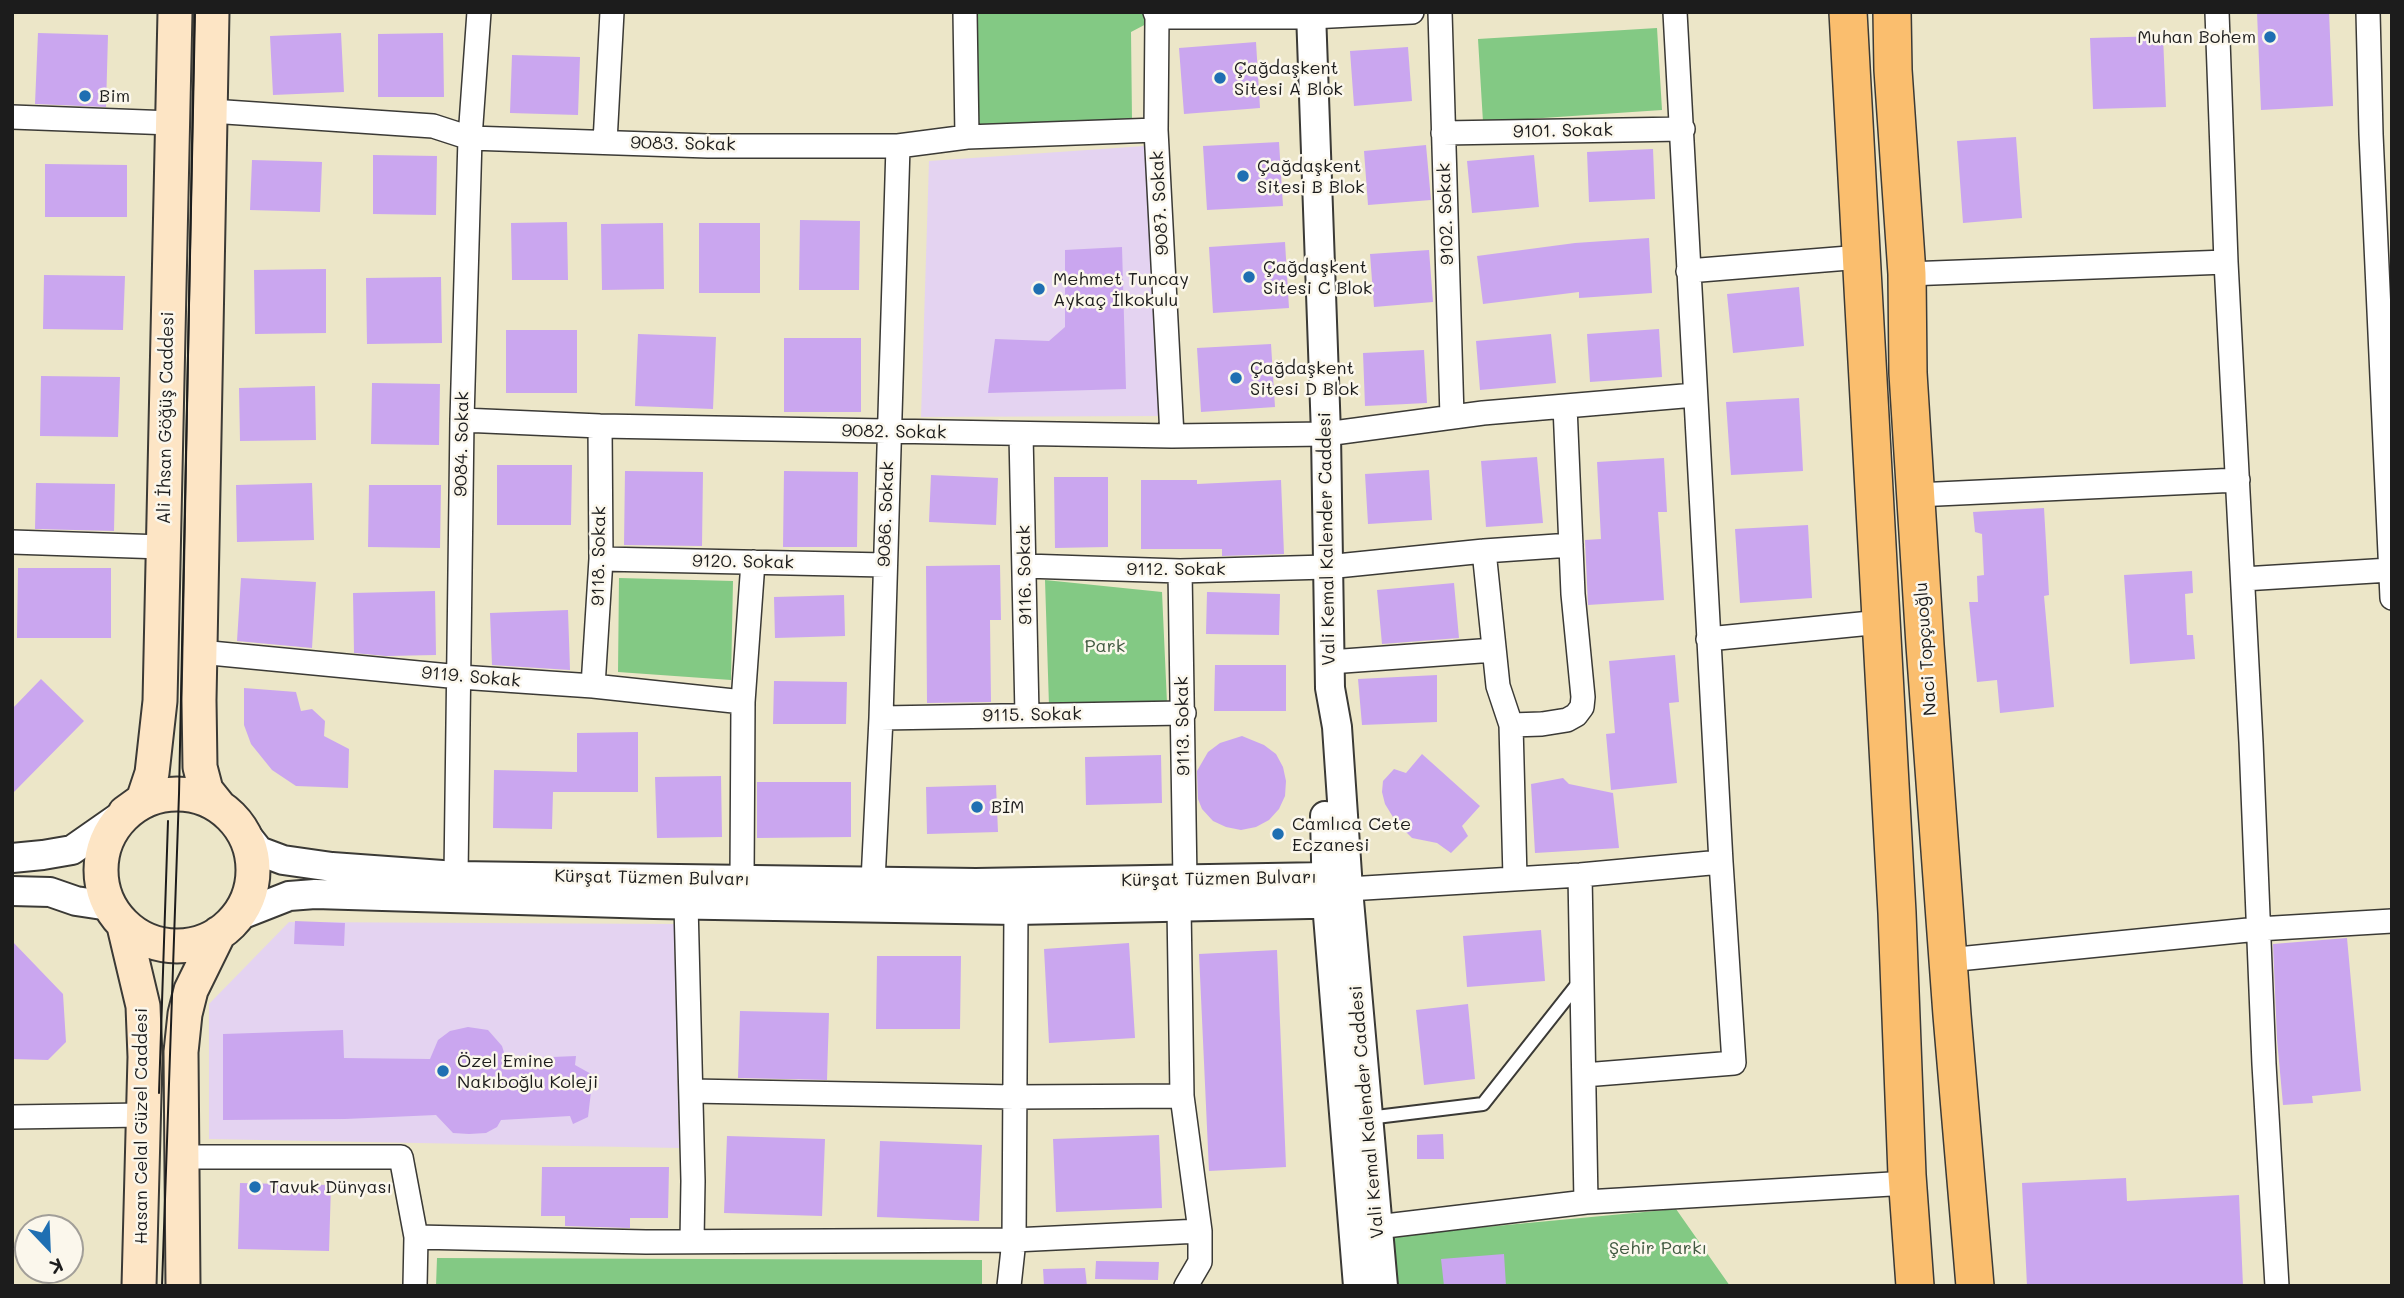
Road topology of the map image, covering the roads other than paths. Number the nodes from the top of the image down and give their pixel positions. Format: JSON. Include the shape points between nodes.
{"nodes":[{"id":1,"x":175,"y":12,"type":"edge"},
{"id":2,"x":212,"y":12,"type":"edge"},
{"id":3,"x":479,"y":12,"type":"edge"},
{"id":4,"x":612,"y":12,"type":"edge"},
{"id":5,"x":965,"y":12,"type":"edge"},
{"id":6,"x":1412,"y":12,"type":"edge"},
{"id":7,"x":1440,"y":12,"type":"edge"},
{"id":8,"x":1675,"y":12,"type":"edge"},
{"id":9,"x":1848,"y":12,"type":"edge"},
{"id":10,"x":1892,"y":12,"type":"edge"},
{"id":11,"x":2217,"y":12,"type":"edge"},
{"id":12,"x":2368,"y":12,"type":"edge"},
{"id":13,"x":1311,"y":14,"type":"edge"},
{"id":14,"x":1156,"y":15,"type":"edge"},
{"id":15,"x":211,"y":111,"type":"junction"},
{"id":16,"x":12,"y":117,"type":"edge"},
{"id":17,"x":172,"y":123,"type":"junction"},
{"id":18,"x":1683,"y":129,"type":"junction"},
{"id":19,"x":1156,"y":130,"type":"junction"},
{"id":20,"x":1443,"y":133,"type":"junction"},
{"id":21,"x":967,"y":137,"type":"junction"},
{"id":22,"x":470,"y":138,"type":"junction"},
{"id":23,"x":606,"y":142,"type":"junction"},
{"id":24,"x":898,"y":146,"type":"junction"},
{"id":25,"x":1861,"y":257,"type":"junction"},
{"id":26,"x":2226,"y":262,"type":"junction"},
{"id":27,"x":1688,"y":271,"type":"junction"},
{"id":28,"x":1907,"y":274,"type":"junction"},
{"id":29,"x":1695,"y":395,"type":"junction"},
{"id":30,"x":1565,"y":406,"type":"junction"},
{"id":31,"x":1452,"y":416,"type":"junction"},
{"id":32,"x":462,"y":420,"type":"junction"},
{"id":33,"x":600,"y":426,"type":"junction"},
{"id":34,"x":889,"y":432,"type":"junction"},
{"id":35,"x":1021,"y":434,"type":"junction"},
{"id":36,"x":1326,"y":434,"type":"junction"},
{"id":37,"x":1172,"y":436,"type":"junction"},
{"id":38,"x":2238,"y":480,"type":"junction"},
{"id":39,"x":1916,"y":495,"type":"junction"},
{"id":40,"x":12,"y":542,"type":"edge"},
{"id":41,"x":1571,"y":545,"type":"junction"},
{"id":42,"x":163,"y":547,"type":"junction"},
{"id":43,"x":1484,"y":551,"type":"junction"},
{"id":44,"x":601,"y":559,"type":"junction"},
{"id":45,"x":753,"y":562,"type":"junction"},
{"id":46,"x":884,"y":565,"type":"junction"},
{"id":47,"x":1025,"y":566,"type":"junction"},
{"id":48,"x":1327,"y":567,"type":"junction"},
{"id":49,"x":2390,"y":570,"type":"edge"},
{"id":50,"x":1180,"y":571,"type":"junction"},
{"id":51,"x":2243,"y":579,"type":"junction"},
{"id":52,"x":2392,"y":598,"type":"edge"},
{"id":53,"x":1881,"y":622,"type":"junction"},
{"id":54,"x":1708,"y":639,"type":"junction"},
{"id":55,"x":1494,"y":650,"type":"junction"},
{"id":56,"x":200,"y":652,"type":"junction"},
{"id":57,"x":1330,"y":675,"type":"junction"},
{"id":58,"x":460,"y":677,"type":"junction"},
{"id":59,"x":593,"y":686,"type":"junction"},
{"id":60,"x":743,"y":702,"type":"junction"},
{"id":61,"x":1184,"y":713,"type":"junction"},
{"id":62,"x":1027,"y":715,"type":"junction"},
{"id":63,"x":881,"y":718,"type":"junction"},
{"id":64,"x":1511,"y":724,"type":"junction"},
{"id":65,"x":125,"y":813,"type":"junction"},
{"id":66,"x":227,"y":813,"type":"junction"},
{"id":67,"x":12,"y":858,"type":"edge"},
{"id":68,"x":1721,"y":862,"type":"junction"},
{"id":69,"x":1580,"y":875,"type":"junction"},
{"id":70,"x":456,"y":876,"type":"junction"},
{"id":71,"x":1515,"y":878,"type":"junction"},
{"id":72,"x":742,"y":880,"type":"junction"},
{"id":73,"x":873,"y":881,"type":"junction"},
{"id":74,"x":1334,"y":890,"type":"junction"},
{"id":75,"x":12,"y":891,"type":"edge"},
{"id":76,"x":1182,"y":894,"type":"junction"},
{"id":77,"x":686,"y":904,"type":"junction"},
{"id":78,"x":1016,"y":910,"type":"junction"},
{"id":79,"x":116,"y":916,"type":"junction"},
{"id":80,"x":2392,"y":921,"type":"edge"},
{"id":81,"x":228,"y":925,"type":"junction"},
{"id":82,"x":2258,"y":929,"type":"junction"},
{"id":83,"x":1948,"y":960,"type":"junction"},
{"id":84,"x":1582,"y":978,"type":"junction"},
{"id":85,"x":1584,"y":1075,"type":"junction"},
{"id":86,"x":691,"y":1091,"type":"junction"},
{"id":87,"x":1182,"y":1096,"type":"junction"},
{"id":88,"x":1014,"y":1097,"type":"junction"},
{"id":89,"x":143,"y":1115,"type":"junction"},
{"id":90,"x":12,"y":1117,"type":"edge"},
{"id":91,"x":1368,"y":1118,"type":"junction"},
{"id":92,"x":181,"y":1157,"type":"junction"},
{"id":93,"x":1908,"y":1183,"type":"junction"},
{"id":94,"x":1586,"y":1202,"type":"junction"},
{"id":95,"x":1377,"y":1227,"type":"junction"},
{"id":96,"x":1200,"y":1231,"type":"junction"},
{"id":97,"x":416,"y":1237,"type":"junction"},
{"id":98,"x":1014,"y":1240,"type":"junction"},
{"id":99,"x":692,"y":1241,"type":"junction"},
{"id":100,"x":139,"y":1286,"type":"edge"},
{"id":101,"x":183,"y":1286,"type":"edge"},
{"id":102,"x":415,"y":1286,"type":"edge"},
{"id":103,"x":1009,"y":1286,"type":"edge"},
{"id":104,"x":1186,"y":1286,"type":"edge"},
{"id":105,"x":1358,"y":1286,"type":"edge"},
{"id":106,"x":1383,"y":1286,"type":"edge"},
{"id":107,"x":1915,"y":1286,"type":"edge"},
{"id":108,"x":1975,"y":1286,"type":"edge"},
{"id":109,"x":2277,"y":1286,"type":"edge"}],
"edges":[{"from":1,"to":17,"type":"main road","name":"Ali İhsan Göğüş Caddesi"},
{"from":2,"to":15,"type":"main road"},
{"from":3,"to":22,"type":"street","name":"9084. Sokak"},
{"from":4,"to":23,"type":"street"},
{"from":5,"to":21,"type":"street"},
{"from":6,"to":13,"type":"street"},
{"from":7,"to":20,"type":"street","name":"9102. Sokak"},
{"from":8,"to":18,"type":"street"},
{"from":9,"to":25,"type":"main road"},
{"from":10,"to":28,"type":"main road","name":"Naci Topçuoğlu"},
{"from":11,"to":26,"type":"street"},
{"from":12,"to":49,"type":"street"},
{"from":13,"to":14,"type":"street"},
{"from":13,"to":36,"type":"street","name":"Vali Kemal Kalender Caddesi"},
{"from":14,"to":19,"type":"street","name":"9087. Sokak"},
{"from":15,"to":22,"type":"street","name":"9083. Sokak","via":[[433,126]]},
{"from":15,"to":56,"type":"main road"},
{"from":16,"to":17,"type":"street"},
{"from":17,"to":42,"type":"main road","name":"Ali İhsan Göğüş Caddesi"},
{"from":18,"to":20,"type":"street","name":"9101. Sokak"},
{"from":18,"to":27,"type":"street"},
{"from":19,"to":21,"type":"street","name":"9083. Sokak"},
{"from":19,"to":37,"type":"street","name":"9087. Sokak"},
{"from":20,"to":31,"type":"street","name":"9102. Sokak"},
{"from":21,"to":24,"type":"street","name":"9083. Sokak"},
{"from":22,"to":23,"type":"street","name":"9083. Sokak"},
{"from":22,"to":32,"type":"street","name":"9084. Sokak"},
{"from":23,"to":24,"type":"street","name":"9083. Sokak"},
{"from":24,"to":34,"type":"street","name":"9086. Sokak"},
{"from":25,"to":27,"type":"street"},
{"from":25,"to":53,"type":"main road"},
{"from":26,"to":28,"type":"street"},
{"from":26,"to":38,"type":"street"},
{"from":27,"to":29,"type":"street"},
{"from":28,"to":39,"type":"main road","name":"Naci Topçuoğlu"},
{"from":29,"to":30,"type":"street","name":"9082. Sokak"},
{"from":29,"to":54,"type":"street"},
{"from":30,"to":31,"type":"street","name":"9082. Sokak"},
{"from":30,"to":41,"type":"street"},
{"from":31,"to":36,"type":"street","name":"9082. Sokak"},
{"from":32,"to":33,"type":"street","name":"9082. Sokak"},
{"from":32,"to":58,"type":"street","name":"9084. Sokak"},
{"from":33,"to":34,"type":"street","name":"9082. Sokak"},
{"from":33,"to":44,"type":"street","name":"9118. Sokak"},
{"from":34,"to":35,"type":"street","name":"9082. Sokak"},
{"from":34,"to":46,"type":"street","name":"9086. Sokak"},
{"from":35,"to":37,"type":"street","name":"9082. Sokak"},
{"from":35,"to":47,"type":"street","name":"9116. Sokak"},
{"from":36,"to":37,"type":"street","name":"9082. Sokak"},
{"from":36,"to":48,"type":"street","name":"Vali Kemal Kalender Caddesi"},
{"from":38,"to":39,"type":"street"},
{"from":38,"to":51,"type":"street"},
{"from":39,"to":83,"type":"main road","name":"Naci Topçuoğlu"},
{"from":40,"to":42,"type":"street"},
{"from":41,"to":43,"type":"street","name":"9112. Sokak"},
{"from":41,"to":64,"type":"street","via":[[1582,707],[1567,720]]},
{"from":42,"to":65,"type":"main road","name":"Ali İhsan Göğüş Caddesi","via":[[160,701],[152,773],[143,800]]},
{"from":43,"to":48,"type":"street","name":"9112. Sokak"},
{"from":43,"to":55,"type":"street"},
{"from":44,"to":45,"type":"street","name":"9120. Sokak"},
{"from":44,"to":59,"type":"street","name":"9118. Sokak"},
{"from":45,"to":46,"type":"street","name":"9120. Sokak"},
{"from":45,"to":60,"type":"street"},
{"from":46,"to":63,"type":"street","name":"9086. Sokak"},
{"from":47,"to":50,"type":"street","name":"9112. Sokak"},
{"from":47,"to":62,"type":"street","name":"9116. Sokak"},
{"from":48,"to":50,"type":"street","name":"9112. Sokak"},
{"from":48,"to":57,"type":"street","name":"Vali Kemal Kalender Caddesi"},
{"from":49,"to":51,"type":"street"},
{"from":49,"to":52,"type":"street"},
{"from":50,"to":61,"type":"street","name":"9113. Sokak"},
{"from":51,"to":82,"type":"street"},
{"from":53,"to":54,"type":"street"},
{"from":53,"to":93,"type":"main road"},
{"from":54,"to":68,"type":"street"},
{"from":55,"to":57,"type":"street"},
{"from":55,"to":64,"type":"street","via":[[1498,686]]},
{"from":56,"to":58,"type":"street","name":"9119. Sokak"},
{"from":56,"to":66,"type":"main road","via":[[200,767],[206,790]]},
{"from":57,"to":74,"type":"street","name":"Vali Kemal Kalender Caddesi","via":[[1337,727]]},
{"from":58,"to":59,"type":"street","name":"9119. Sokak"},
{"from":58,"to":70,"type":"street","name":"9084. Sokak"},
{"from":59,"to":60,"type":"street","name":"9119. Sokak"},
{"from":60,"to":72,"type":"street"},
{"from":61,"to":62,"type":"street","name":"9115. Sokak"},
{"from":61,"to":76,"type":"street","name":"9113. Sokak"},
{"from":62,"to":63,"type":"street","name":"9115. Sokak"},
{"from":63,"to":73,"type":"street","name":"9086. Sokak"},
{"from":64,"to":71,"type":"street"},
{"from":65,"to":66,"type":"main road","via":[[146,800],[169,794],[195,796]]},
{"from":65,"to":67,"type":"street","via":[[72,850]]},
{"from":65,"to":79,"type":"main road","via":[[101,856],[101,881]]},
{"from":66,"to":70,"type":"street","name":"Kürşat Tüzmen Bulvarı","via":[[259,851],[283,860]]},
{"from":66,"to":81,"type":"main road","via":[[248,843],[253,868],[249,893]]},
{"from":68,"to":69,"type":"street"},
{"from":68,"to":85,"type":"street","via":[[1734,1063]]},
{"from":69,"to":71,"type":"street"},
{"from":69,"to":84,"type":"street"},
{"from":70,"to":72,"type":"street","name":"Kürşat Tüzmen Bulvarı"},
{"from":71,"to":74,"type":"street"},
{"from":72,"to":73,"type":"street","name":"Kürşat Tüzmen Bulvarı"},
{"from":73,"to":76,"type":"street","name":"Kürşat Tüzmen Bulvarı"},
{"from":74,"to":76,"type":"street","name":"Kürşat Tüzmen Bulvarı"},
{"from":74,"to":91,"type":"street","name":"Vali Kemal Kalender Caddesi"},
{"from":74,"to":105,"type":"street","name":"Vali Kemal Kalender Caddesi"},
{"from":75,"to":79,"type":"street","via":[[50,892]]},
{"from":76,"to":78,"type":"street","name":"Kürşat Tüzmen Bulvarı"},
{"from":76,"to":87,"type":"street","name":"9113. Sokak"},
{"from":77,"to":78,"type":"street","name":"Kürşat Tüzmen Bulvarı"},
{"from":77,"to":81,"type":"street","name":"Kürşat Tüzmen Bulvarı","via":[[315,894],[289,896]]},
{"from":77,"to":86,"type":"street"},
{"from":78,"to":88,"type":"street"},
{"from":79,"to":81,"type":"main road","via":[[145,940],[174,946],[196,944]]},
{"from":79,"to":89,"type":"main road","name":"Hasan Celal Güzel Caddesi","via":[[143,1006]]},
{"from":80,"to":82,"type":"street"},
{"from":81,"to":92,"type":"main road","via":[[191,990],[186,1014],[181,1052]]},
{"from":82,"to":83,"type":"street"},
{"from":82,"to":109,"type":"street"},
{"from":83,"to":108,"type":"main road","name":"Naci Topçuoğlu"},
{"from":84,"to":85,"type":"street"},
{"from":84,"to":91,"type":"lane","via":[[1483,1104]]},
{"from":85,"to":94,"type":"street"},
{"from":86,"to":88,"type":"street"},
{"from":86,"to":99,"type":"street"},
{"from":87,"to":88,"type":"street"},
{"from":87,"to":96,"type":"street","name":"9113. Sokak"},
{"from":88,"to":98,"type":"street"},
{"from":89,"to":90,"type":"street"},
{"from":89,"to":100,"type":"main road","name":"Hasan Celal Güzel Caddesi"},
{"from":91,"to":95,"type":"street","name":"Vali Kemal Kalender Caddesi"},
{"from":92,"to":97,"type":"street","via":[[401,1157]]},
{"from":92,"to":101,"type":"main road"},
{"from":93,"to":94,"type":"street"},
{"from":93,"to":107,"type":"main road"},
{"from":94,"to":95,"type":"street"},
{"from":95,"to":106,"type":"street","name":"Vali Kemal Kalender Caddesi"},
{"from":96,"to":98,"type":"street"},
{"from":96,"to":104,"type":"street","name":"9113. Sokak","via":[[1200,1262]]},
{"from":97,"to":99,"type":"street"},
{"from":97,"to":102,"type":"street"},
{"from":98,"to":99,"type":"street"},
{"from":98,"to":103,"type":"street"}]}
